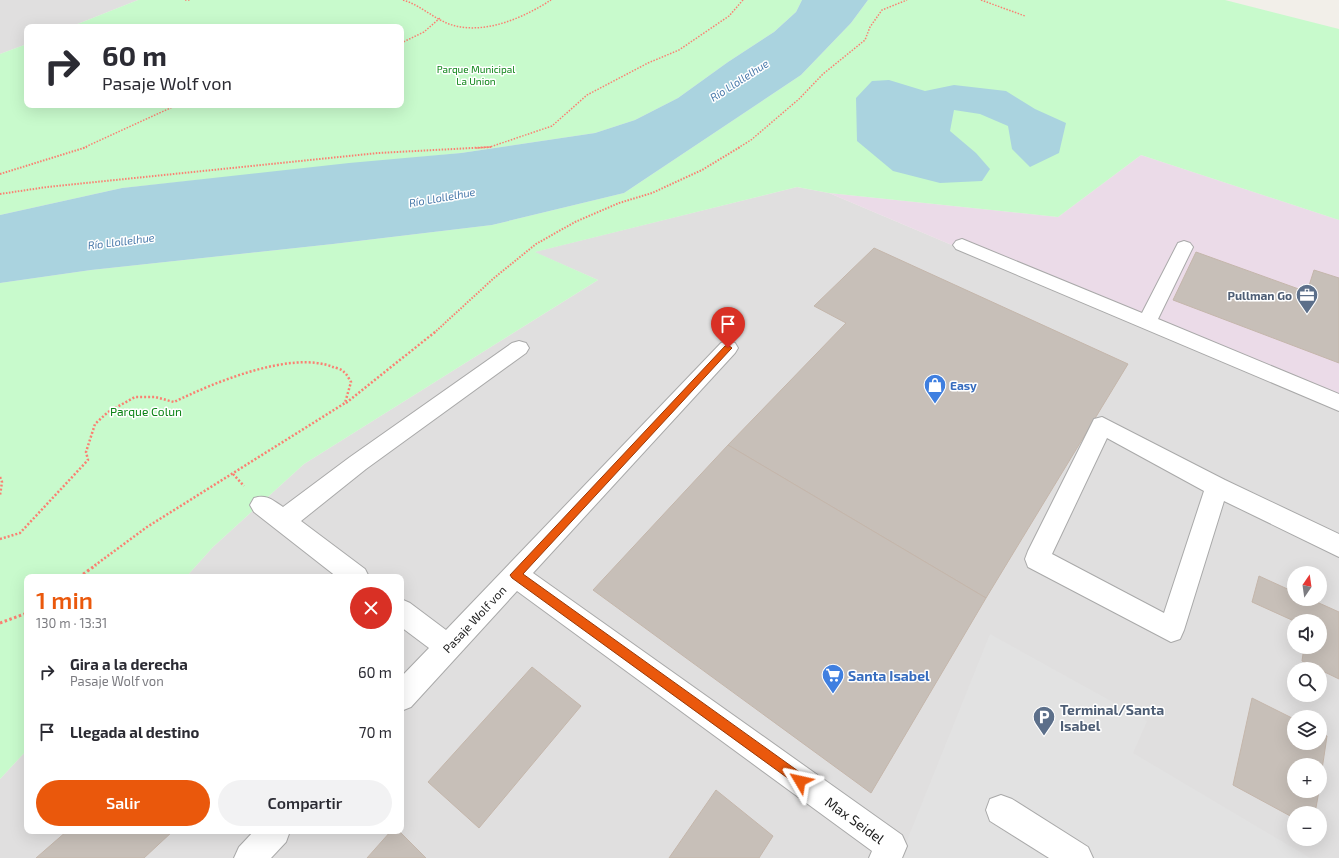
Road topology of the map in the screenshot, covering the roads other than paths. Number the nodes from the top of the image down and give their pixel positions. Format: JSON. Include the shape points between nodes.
{"nodes":[{"id":1,"x":962,"y":245,"type":"dead end"},
{"id":2,"x":1184,"y":247,"type":"dead end"},
{"id":3,"x":1147,"y":322,"type":"junction"},
{"id":4,"x":519,"y":348,"type":"dead end"},
{"id":5,"x":728,"y":348,"type":"dead end"},
{"id":6,"x":1339,"y":403,"type":"edge"},
{"id":7,"x":1217,"y":487,"type":"junction"},
{"id":8,"x":262,"y":505,"type":"dead end"},
{"id":9,"x":283,"y":521,"type":"junction"},
{"id":10,"x":1339,"y":546,"type":"edge"},
{"id":11,"x":352,"y":574,"type":"edge"},
{"id":12,"x":516,"y":575,"type":"junction"},
{"id":13,"x":404,"y":614,"type":"edge"},
{"id":14,"x":448,"y":647,"type":"junction"},
{"id":15,"x":404,"y":694,"type":"edge"},
{"id":16,"x":1001,"y":810,"type":"dead end"},
{"id":17,"x":272,"y":834,"type":"edge"},
{"id":18,"x":894,"y":854,"type":"edge"},
{"id":19,"x":250,"y":858,"type":"edge"},
{"id":20,"x":1077,"y":858,"type":"edge"}],
"edges":[{"from":1,"to":3,"type":"street"},
{"from":2,"to":3,"type":"street"},
{"from":3,"to":6,"type":"street"},
{"from":4,"to":9,"type":"street","via":[[358,463]]},
{"from":5,"to":12,"type":"street","name":"Pasaje Wolf von"},
{"from":7,"to":7,"type":"street","via":[[1102,425],[1037,559],[1171,630]]},
{"from":7,"to":10,"type":"street"},
{"from":8,"to":9,"type":"street"},
{"from":9,"to":11,"type":"street"},
{"from":12,"to":14,"type":"street","name":"Pasaje Wolf von"},
{"from":12,"to":18,"type":"street","name":"Max Seidel"},
{"from":13,"to":14,"type":"street"},
{"from":14,"to":15,"type":"street","name":"Pasaje Wolf von"},
{"from":16,"to":20,"type":"street"},
{"from":17,"to":19,"type":"street"}]}
